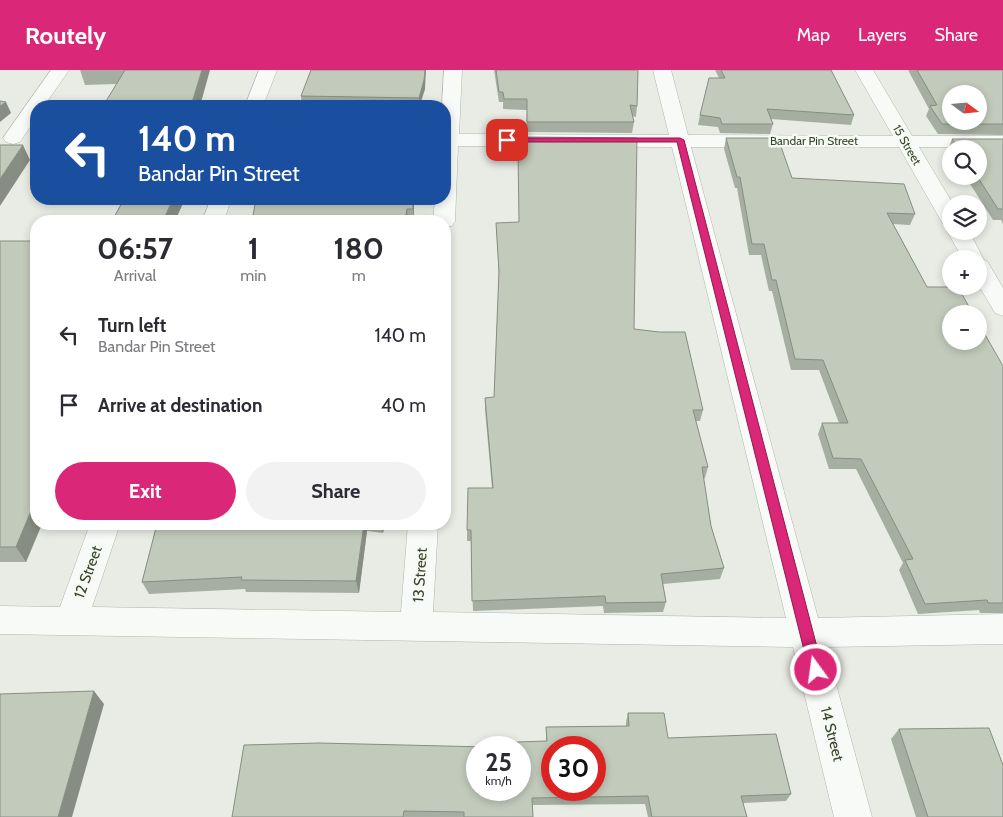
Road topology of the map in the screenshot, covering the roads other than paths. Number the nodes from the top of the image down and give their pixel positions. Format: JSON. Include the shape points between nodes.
{"nodes":[{"id":1,"x":60,"y":70,"type":"edge"},
{"id":2,"x":268,"y":70,"type":"edge"},
{"id":3,"x":453,"y":70,"type":"edge"},
{"id":4,"x":662,"y":70,"type":"edge"},
{"id":5,"x":864,"y":70,"type":"edge"},
{"id":6,"x":36,"y":100,"type":"edge"},
{"id":7,"x":256,"y":100,"type":"edge"},
{"id":8,"x":450,"y":100,"type":"edge"},
{"id":9,"x":30,"y":108,"type":"edge"},
{"id":10,"x":6,"y":138,"type":"edge"},
{"id":11,"x":30,"y":138,"type":"edge"},
{"id":12,"x":451,"y":140,"type":"edge"},
{"id":13,"x":680,"y":140,"type":"junction"},
{"id":14,"x":905,"y":141,"type":"junction"},
{"id":15,"x":1003,"y":142,"type":"edge"},
{"id":16,"x":942,"y":205,"type":"edge"},
{"id":17,"x":987,"y":280,"type":"edge"},
{"id":18,"x":1003,"y":308,"type":"edge"},
{"id":19,"x":103,"y":530,"type":"edge"},
{"id":20,"x":424,"y":530,"type":"edge"},
{"id":21,"x":0,"y":620,"type":"edge"},
{"id":22,"x":71,"y":621,"type":"junction"},
{"id":23,"x":416,"y":626,"type":"junction"},
{"id":24,"x":1003,"y":629,"type":"edge"},
{"id":25,"x":807,"y":633,"type":"junction"},
{"id":26,"x":853,"y":817,"type":"edge"}],
"edges":[{"from":1,"to":6,"type":"street"},
{"from":2,"to":7,"type":"street"},
{"from":3,"to":8,"type":"street"},
{"from":4,"to":13,"type":"street","name":"14 Street"},
{"from":5,"to":14,"type":"street","name":"15 Street"},
{"from":9,"to":10,"type":"street"},
{"from":10,"to":11,"type":"street"},
{"from":12,"to":13,"type":"street","name":"Bandar Pin Street"},
{"from":13,"to":14,"type":"street","name":"Bandar Pin Street"},
{"from":13,"to":25,"type":"street","name":"14 Street"},
{"from":14,"to":15,"type":"street","name":"Bandar Pin Street"},
{"from":14,"to":16,"type":"street","name":"15 Street"},
{"from":17,"to":18,"type":"street"},
{"from":19,"to":22,"type":"street","name":"12 Street"},
{"from":20,"to":23,"type":"street","name":"13 Street"},
{"from":21,"to":22,"type":"street"},
{"from":22,"to":23,"type":"street"},
{"from":23,"to":25,"type":"street"},
{"from":24,"to":25,"type":"street"},
{"from":25,"to":26,"type":"street","name":"14 Street"}]}
